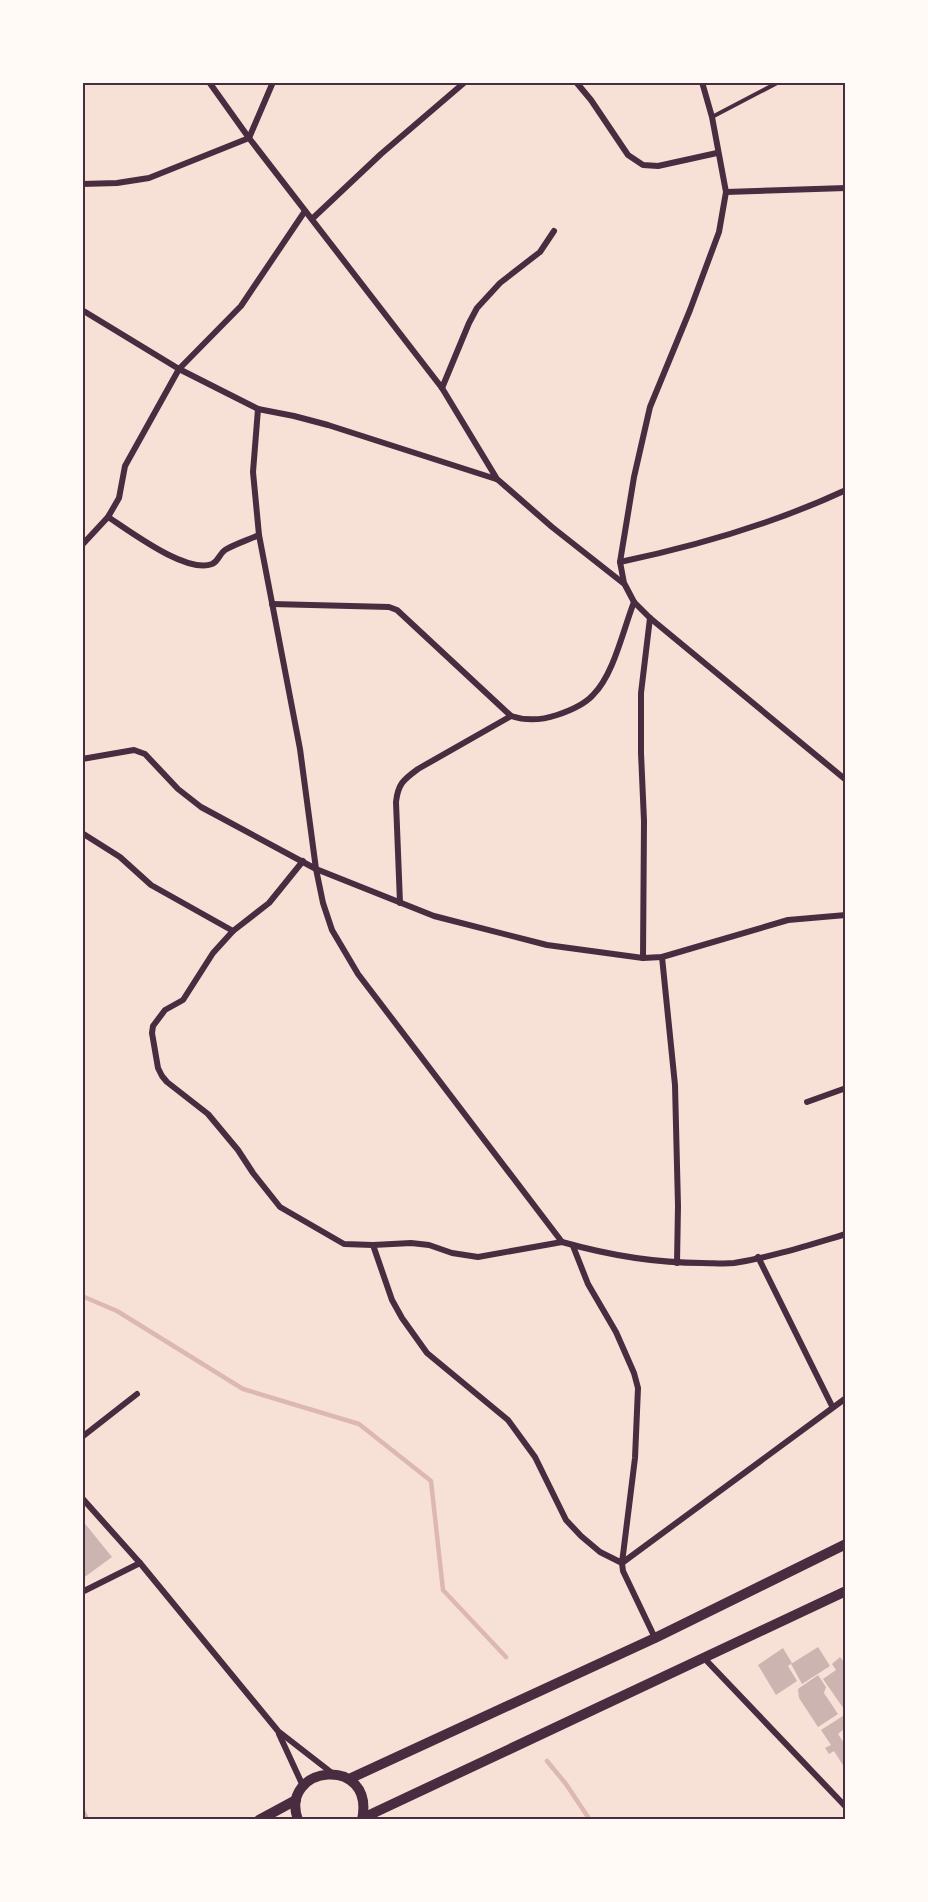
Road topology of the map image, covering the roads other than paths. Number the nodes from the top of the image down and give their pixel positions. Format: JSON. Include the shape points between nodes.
{"nodes":[{"id":1,"x":209,"y":82,"type":"edge"},
{"id":2,"x":273,"y":82,"type":"edge"},
{"id":3,"x":465,"y":82,"type":"edge"},
{"id":4,"x":576,"y":82,"type":"edge"},
{"id":5,"x":702,"y":82,"type":"edge"},
{"id":6,"x":779,"y":82,"type":"edge"},
{"id":7,"x":712,"y":117,"type":"junction"},
{"id":8,"x":249,"y":138,"type":"junction"},
{"id":9,"x":717,"y":153,"type":"junction"},
{"id":10,"x":82,"y":184,"type":"edge"},
{"id":11,"x":846,"y":188,"type":"edge"},
{"id":12,"x":726,"y":192,"type":"junction"},
{"id":13,"x":305,"y":211,"type":"junction"},
{"id":14,"x":312,"y":219,"type":"junction"},
{"id":15,"x":554,"y":231,"type":"dead end"},
{"id":16,"x":82,"y":310,"type":"edge"},
{"id":17,"x":179,"y":369,"type":"junction"},
{"id":18,"x":442,"y":388,"type":"junction"},
{"id":19,"x":258,"y":409,"type":"junction"},
{"id":20,"x":497,"y":479,"type":"junction"},
{"id":21,"x":846,"y":490,"type":"edge"},
{"id":22,"x":108,"y":518,"type":"junction"},
{"id":23,"x":259,"y":535,"type":"junction"},
{"id":24,"x":82,"y":545,"type":"edge"},
{"id":25,"x":621,"y":562,"type":"junction"},
{"id":26,"x":624,"y":583,"type":"junction"},
{"id":27,"x":634,"y":602,"type":"junction"},
{"id":28,"x":272,"y":604,"type":"junction"},
{"id":29,"x":650,"y":618,"type":"junction"},
{"id":30,"x":511,"y":716,"type":"junction"},
{"id":31,"x":82,"y":759,"type":"edge"},
{"id":32,"x":846,"y":780,"type":"edge"},
{"id":33,"x":82,"y":832,"type":"edge"},
{"id":34,"x":303,"y":861,"type":"junction"},
{"id":35,"x":316,"y":869,"type":"junction"},
{"id":36,"x":400,"y":903,"type":"junction"},
{"id":37,"x":846,"y":915,"type":"edge"},
{"id":38,"x":233,"y":931,"type":"junction"},
{"id":39,"x":662,"y":957,"type":"junction"},
{"id":40,"x":643,"y":958,"type":"junction"},
{"id":41,"x":846,"y":1088,"type":"edge"},
{"id":42,"x":807,"y":1102,"type":"dead end"},
{"id":43,"x":846,"y":1234,"type":"edge"},
{"id":44,"x":562,"y":1242,"type":"junction"},
{"id":45,"x":373,"y":1245,"type":"junction"},
{"id":46,"x":573,"y":1246,"type":"junction"},
{"id":47,"x":758,"y":1257,"type":"junction"},
{"id":48,"x":677,"y":1263,"type":"junction"},
{"id":49,"x":137,"y":1394,"type":"dead end"},
{"id":50,"x":846,"y":1398,"type":"edge"},
{"id":51,"x":832,"y":1406,"type":"junction"},
{"id":52,"x":82,"y":1437,"type":"edge"},
{"id":53,"x":82,"y":1498,"type":"edge"},
{"id":54,"x":846,"y":1544,"type":"edge"},
{"id":55,"x":140,"y":1563,"type":"junction"},
{"id":56,"x":622,"y":1563,"type":"junction"},
{"id":57,"x":846,"y":1591,"type":"edge"},
{"id":58,"x":82,"y":1592,"type":"edge"},
{"id":59,"x":655,"y":1638,"type":"junction"},
{"id":60,"x":704,"y":1658,"type":"junction"},
{"id":61,"x":278,"y":1731,"type":"junction"},
{"id":62,"x":332,"y":1773,"type":"junction"},
{"id":63,"x":349,"y":1779,"type":"junction"},
{"id":64,"x":303,"y":1786,"type":"junction"},
{"id":65,"x":296,"y":1800,"type":"junction"},
{"id":66,"x":846,"y":1807,"type":"edge"},
{"id":67,"x":363,"y":1819,"type":"edge"},
{"id":68,"x":259,"y":1820,"type":"edge"},
{"id":69,"x":298,"y":1820,"type":"edge"}],
"edges":[{"from":1,"to":8,"type":"street"},
{"from":2,"to":8,"type":"street"},
{"from":3,"to":14,"type":"street"},
{"from":4,"to":9,"type":"street","via":[[628,155],[643,165],[658,166]]},
{"from":5,"to":7,"type":"street"},
{"from":6,"to":7,"type":"lane"},
{"from":7,"to":9,"type":"street"},
{"from":8,"to":10,"type":"street","via":[[149,178]]},
{"from":8,"to":13,"type":"street"},
{"from":9,"to":12,"type":"street"},
{"from":11,"to":12,"type":"street"},
{"from":12,"to":25,"type":"street","via":[[719,232],[650,407]]},
{"from":13,"to":14,"type":"street"},
{"from":13,"to":17,"type":"street","via":[[241,306]]},
{"from":14,"to":18,"type":"street"},
{"from":15,"to":18,"type":"street","via":[[540,252],[500,283],[477,308]]},
{"from":16,"to":17,"type":"street"},
{"from":17,"to":19,"type":"street"},
{"from":17,"to":22,"type":"street","via":[[123,470],[119,498]]},
{"from":18,"to":20,"type":"street"},
{"from":19,"to":20,"type":"street","via":[[328,425]]},
{"from":19,"to":23,"type":"street","via":[[253,472]]},
{"from":20,"to":26,"type":"street"},
{"from":21,"to":25,"type":"street","via":[[759,524]]},
{"from":22,"to":23,"type":"street","via":[[183,562],[210,565],[226,550]]},
{"from":22,"to":24,"type":"street"},
{"from":23,"to":28,"type":"street"},
{"from":25,"to":26,"type":"street"},
{"from":26,"to":27,"type":"street"},
{"from":27,"to":29,"type":"street"},
{"from":27,"to":30,"type":"street","via":[[607,676],[593,696],[546,719]]},
{"from":28,"to":30,"type":"street","via":[[397,610]]},
{"from":28,"to":35,"type":"street","via":[[300,749]]},
{"from":29,"to":32,"type":"street"},
{"from":29,"to":40,"type":"street","via":[[641,693]]},
{"from":30,"to":36,"type":"street","via":[[418,769],[398,788]]},
{"from":31,"to":34,"type":"street","via":[[134,750],[146,754],[201,807]]},
{"from":33,"to":38,"type":"street","via":[[120,857],[151,885]]},
{"from":34,"to":35,"type":"street"},
{"from":34,"to":38,"type":"street","via":[[269,903]]},
{"from":35,"to":36,"type":"street"},
{"from":35,"to":44,"type":"street","via":[[332,930],[358,974]]},
{"from":36,"to":40,"type":"street","via":[[434,916],[547,945]]},
{"from":37,"to":39,"type":"street","via":[[788,920]]},
{"from":38,"to":45,"type":"street","via":[[213,953],[183,1000],[165,1011],[153,1026],[158,1068],[167,1082],[207,1114],[280,1207],[344,1244]]},
{"from":39,"to":40,"type":"street"},
{"from":39,"to":48,"type":"street","via":[[675,1085]]},
{"from":41,"to":42,"type":"street"},
{"from":43,"to":47,"type":"street"},
{"from":44,"to":45,"type":"street","via":[[478,1257],[411,1243]]},
{"from":44,"to":46,"type":"street"},
{"from":45,"to":56,"type":"street","via":[[392,1300],[427,1353],[508,1420],[535,1457],[566,1520],[600,1552]]},
{"from":46,"to":48,"type":"street","via":[[603,1254]]},
{"from":46,"to":56,"type":"street","via":[[588,1284],[616,1332],[638,1388],[635,1458]]},
{"from":47,"to":48,"type":"street","via":[[733,1263]]},
{"from":47,"to":51,"type":"street"},
{"from":49,"to":52,"type":"street"},
{"from":50,"to":51,"type":"street"},
{"from":51,"to":56,"type":"street"},
{"from":53,"to":55,"type":"street"},
{"from":54,"to":59,"type":"main road"},
{"from":55,"to":58,"type":"street"},
{"from":55,"to":61,"type":"street"},
{"from":56,"to":59,"type":"street"},
{"from":57,"to":60,"type":"main road"},
{"from":59,"to":63,"type":"main road"},
{"from":60,"to":66,"type":"street"},
{"from":60,"to":67,"type":"main road"},
{"from":61,"to":62,"type":"street"},
{"from":61,"to":64,"type":"street"},
{"from":62,"to":63,"type":"main road"},
{"from":62,"to":64,"type":"main road","via":[[321,1774]]},
{"from":63,"to":67,"type":"main road","via":[[364,1803]]},
{"from":64,"to":65,"type":"main road"},
{"from":65,"to":68,"type":"main road"},
{"from":65,"to":69,"type":"main road"}]}
